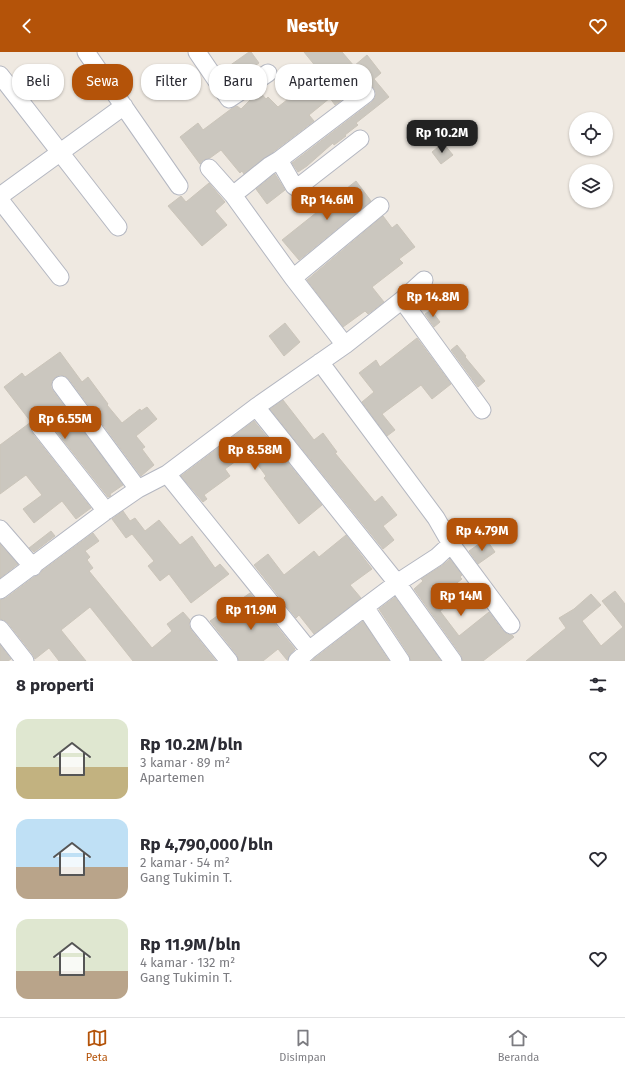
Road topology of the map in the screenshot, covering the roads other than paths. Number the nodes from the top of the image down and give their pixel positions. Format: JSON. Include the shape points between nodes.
{"nodes":[{"id":1,"x":86,"y":52,"type":"edge"},
{"id":2,"x":197,"y":52,"type":"edge"},
{"id":3,"x":268,"y":73,"type":"dead end"},
{"id":4,"x":0,"y":75,"type":"edge"},
{"id":5,"x":358,"y":100,"type":"edge"},
{"id":6,"x":124,"y":106,"type":"junction"},
{"id":7,"x":360,"y":139,"type":"dead end"},
{"id":8,"x":59,"y":152,"type":"junction"},
{"id":9,"x":279,"y":160,"type":"junction"},
{"id":10,"x":209,"y":168,"type":"dead end"},
{"id":11,"x":179,"y":186,"type":"dead end"},
{"id":12,"x":233,"y":195,"type":"junction"},
{"id":13,"x":0,"y":196,"type":"edge"},
{"id":14,"x":0,"y":200,"type":"edge"},
{"id":15,"x":380,"y":206,"type":"dead end"},
{"id":16,"x":118,"y":227,"type":"dead end"},
{"id":17,"x":60,"y":277,"type":"dead end"},
{"id":18,"x":293,"y":278,"type":"junction"},
{"id":19,"x":424,"y":280,"type":"dead end"},
{"id":20,"x":402,"y":300,"type":"junction"},
{"id":21,"x":345,"y":345,"type":"junction"},
{"id":22,"x":320,"y":362,"type":"junction"},
{"id":23,"x":61,"y":385,"type":"dead end"},
{"id":24,"x":256,"y":407,"type":"junction"},
{"id":25,"x":482,"y":410,"type":"dead end"},
{"id":26,"x":40,"y":427,"type":"dead end"},
{"id":27,"x":167,"y":474,"type":"junction"},
{"id":28,"x":138,"y":489,"type":"junction"},
{"id":29,"x":106,"y":511,"type":"junction"},
{"id":30,"x":0,"y":529,"type":"edge"},
{"id":31,"x":451,"y":544,"type":"junction"},
{"id":32,"x":32,"y":567,"type":"junction"},
{"id":33,"x":397,"y":583,"type":"junction"},
{"id":34,"x":0,"y":590,"type":"edge"},
{"id":35,"x":365,"y":607,"type":"junction"},
{"id":36,"x":199,"y":624,"type":"dead end"},
{"id":37,"x":511,"y":625,"type":"dead end"},
{"id":38,"x":0,"y":629,"type":"edge"},
{"id":39,"x":303,"y":655,"type":"edge"},
{"id":40,"x":25,"y":661,"type":"edge"},
{"id":41,"x":229,"y":661,"type":"edge"},
{"id":42,"x":400,"y":661,"type":"edge"},
{"id":43,"x":453,"y":661,"type":"edge"}],
"edges":[{"from":1,"to":6,"type":"street"},
{"from":2,"to":3,"type":"street","via":[[229,99]]},
{"from":4,"to":8,"type":"street"},
{"from":5,"to":9,"type":"street"},
{"from":6,"to":8,"type":"street"},
{"from":6,"to":11,"type":"street"},
{"from":7,"to":9,"type":"street","via":[[297,188]]},
{"from":8,"to":13,"type":"street"},
{"from":8,"to":16,"type":"street"},
{"from":9,"to":12,"type":"street"},
{"from":10,"to":12,"type":"street"},
{"from":12,"to":18,"type":"street"},
{"from":14,"to":17,"type":"street"},
{"from":15,"to":18,"type":"street"},
{"from":18,"to":21,"type":"street"},
{"from":19,"to":20,"type":"street"},
{"from":20,"to":21,"type":"street"},
{"from":20,"to":25,"type":"street"},
{"from":21,"to":22,"type":"street"},
{"from":22,"to":24,"type":"street"},
{"from":22,"to":31,"type":"street","via":[[436,518]]},
{"from":23,"to":28,"type":"street"},
{"from":24,"to":27,"type":"street"},
{"from":24,"to":33,"type":"street"},
{"from":26,"to":29,"type":"street"},
{"from":27,"to":28,"type":"street"},
{"from":27,"to":39,"type":"street"},
{"from":28,"to":29,"type":"street"},
{"from":29,"to":32,"type":"street"},
{"from":30,"to":32,"type":"street"},
{"from":31,"to":33,"type":"street","via":[[437,557]]},
{"from":31,"to":37,"type":"street"},
{"from":32,"to":34,"type":"street"},
{"from":33,"to":35,"type":"street"},
{"from":33,"to":43,"type":"street"},
{"from":35,"to":39,"type":"street"},
{"from":35,"to":42,"type":"street"},
{"from":36,"to":41,"type":"street"},
{"from":38,"to":40,"type":"street"}]}
